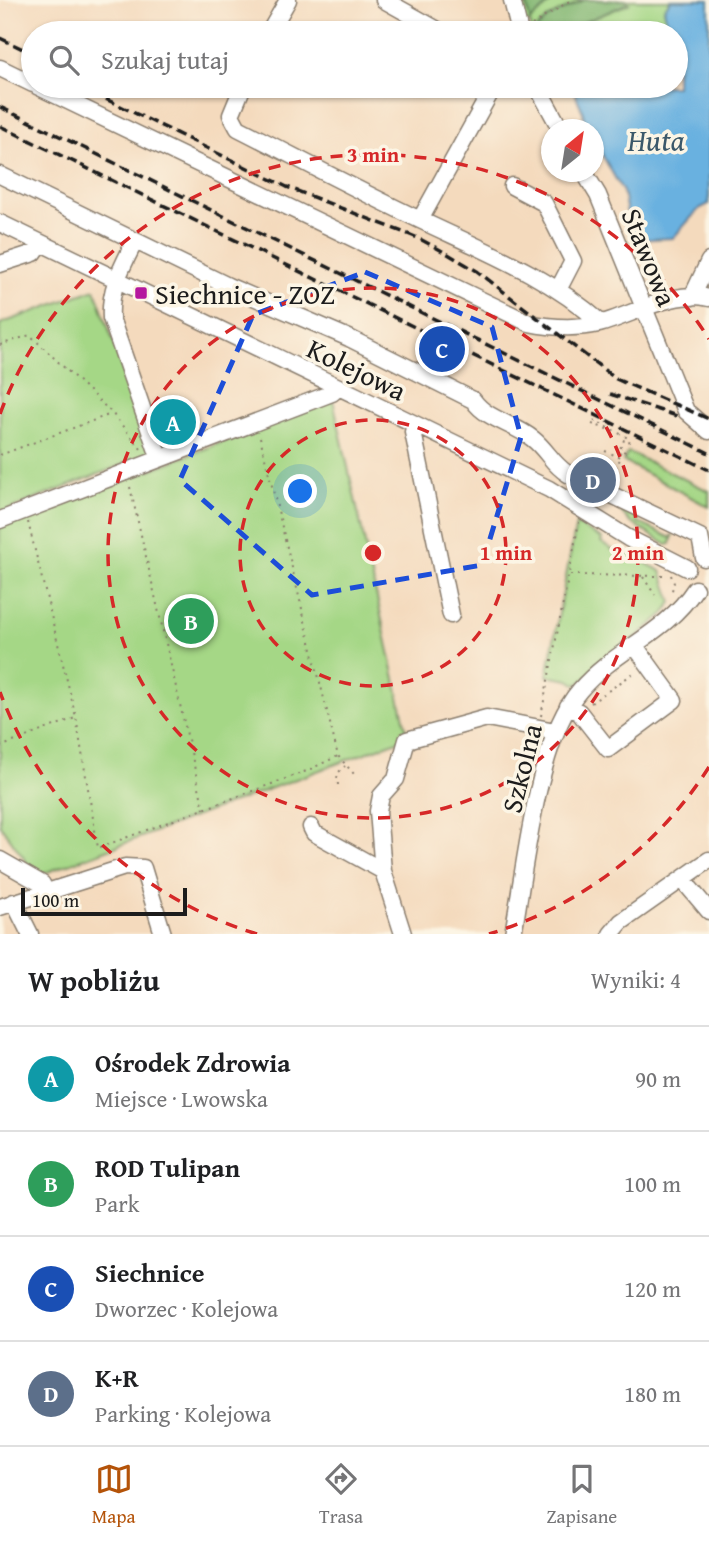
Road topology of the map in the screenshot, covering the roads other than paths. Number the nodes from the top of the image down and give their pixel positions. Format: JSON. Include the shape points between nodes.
{"nodes":[{"id":1,"x":288,"y":0,"type":"edge"},
{"id":2,"x":384,"y":0,"type":"edge"},
{"id":3,"x":512,"y":0,"type":"edge"},
{"id":4,"x":276,"y":21,"type":"edge"},
{"id":5,"x":422,"y":21,"type":"edge"},
{"id":6,"x":517,"y":21,"type":"edge"},
{"id":7,"x":0,"y":68,"type":"edge"},
{"id":8,"x":21,"y":78,"type":"edge"},
{"id":9,"x":62,"y":98,"type":"edge"},
{"id":10,"x":238,"y":98,"type":"edge"},
{"id":11,"x":487,"y":98,"type":"edge"},
{"id":12,"x":544,"y":98,"type":"edge"},
{"id":13,"x":555,"y":119,"type":"edge"},
{"id":14,"x":0,"y":175,"type":"edge"},
{"id":15,"x":590,"y":182,"type":"edge"},
{"id":16,"x":512,"y":186,"type":"dead end"},
{"id":17,"x":420,"y":220,"type":"junction"},
{"id":18,"x":0,"y":223,"type":"edge"},
{"id":19,"x":135,"y":241,"type":"junction"},
{"id":20,"x":41,"y":243,"type":"junction"},
{"id":21,"x":709,"y":261,"type":"edge"},
{"id":22,"x":0,"y":264,"type":"edge"},
{"id":23,"x":116,"y":280,"type":"junction"},
{"id":24,"x":558,"y":290,"type":"junction"},
{"id":25,"x":692,"y":297,"type":"junction"},
{"id":26,"x":709,"y":298,"type":"edge"},
{"id":27,"x":643,"y":307,"type":"junction"},
{"id":28,"x":601,"y":323,"type":"junction"},
{"id":29,"x":338,"y":388,"type":"junction"},
{"id":30,"x":415,"y":426,"type":"junction"},
{"id":31,"x":709,"y":431,"type":"edge"},
{"id":32,"x":154,"y":459,"type":"junction"},
{"id":33,"x":0,"y":520,"type":"edge"},
{"id":34,"x":706,"y":559,"type":"edge"},
{"id":35,"x":687,"y":568,"type":"junction"},
{"id":36,"x":702,"y":589,"type":"edge"},
{"id":37,"x":452,"y":615,"type":"dead end"},
{"id":38,"x":635,"y":646,"type":"junction"},
{"id":39,"x":573,"y":709,"type":"junction"},
{"id":40,"x":547,"y":728,"type":"junction"},
{"id":41,"x":311,"y":827,"type":"dead end"},
{"id":42,"x":0,"y":860,"type":"edge"},
{"id":43,"x":709,"y":860,"type":"edge"},
{"id":44,"x":383,"y":871,"type":"junction"},
{"id":45,"x":682,"y":879,"type":"junction"},
{"id":46,"x":45,"y":891,"type":"junction"},
{"id":47,"x":7,"y":904,"type":"edge"},
{"id":48,"x":709,"y":911,"type":"edge"},
{"id":49,"x":616,"y":928,"type":"edge"},
{"id":50,"x":30,"y":934,"type":"edge"},
{"id":51,"x":163,"y":934,"type":"edge"},
{"id":52,"x":402,"y":934,"type":"edge"},
{"id":53,"x":513,"y":934,"type":"edge"}],
"edges":[{"from":1,"to":4,"type":"street"},
{"from":2,"to":5,"type":"street"},
{"from":3,"to":6,"type":"street"},
{"from":7,"to":8,"type":"street"},
{"from":9,"to":28,"type":"street","via":[[529,323],[571,328]]},
{"from":10,"to":17,"type":"street","via":[[231,115],[239,128]]},
{"from":11,"to":17,"type":"street"},
{"from":12,"to":13,"type":"street"},
{"from":14,"to":19,"type":"street"},
{"from":15,"to":27,"type":"street","name":"Stawowa"},
{"from":16,"to":24,"type":"street","via":[[544,203],[573,261]]},
{"from":17,"to":24,"type":"street","via":[[506,259]]},
{"from":18,"to":20,"type":"street","name":"Kolejowa"},
{"from":19,"to":23,"type":"street"},
{"from":19,"to":34,"type":"street","via":[[473,400],[482,412],[534,440],[556,467],[700,537]]},
{"from":20,"to":22,"type":"street","via":[[34,253]]},
{"from":20,"to":23,"type":"street","name":"Kolejowa"},
{"from":21,"to":25,"type":"street"},
{"from":23,"to":29,"type":"street","name":"Kolejowa"},
{"from":23,"to":32,"type":"street","via":[[111,318]]},
{"from":24,"to":28,"type":"street"},
{"from":25,"to":26,"type":"street"},
{"from":25,"to":27,"type":"street"},
{"from":27,"to":28,"type":"street"},
{"from":27,"to":31,"type":"street","name":"Stawowa","via":[[686,411]]},
{"from":29,"to":30,"type":"street","name":"Kolejowa"},
{"from":29,"to":32,"type":"street"},
{"from":30,"to":35,"type":"street","name":"Kolejowa","via":[[549,489]]},
{"from":30,"to":37,"type":"street"},
{"from":32,"to":33,"type":"street"},
{"from":34,"to":35,"type":"street","via":[[694,560]]},
{"from":35,"to":36,"type":"street","via":[[687,580]]},
{"from":36,"to":38,"type":"street","name":"Szkolna"},
{"from":38,"to":39,"type":"street","name":"Szkolna","via":[[580,690]]},
{"from":38,"to":39,"type":"street","via":[[674,700],[608,749]]},
{"from":39,"to":40,"type":"street","name":"Szkolna"},
{"from":40,"to":44,"type":"street","via":[[475,719],[407,740],[396,779],[380,796]]},
{"from":40,"to":53,"type":"street","name":"Szkolna"},
{"from":41,"to":44,"type":"street","via":[[314,833]]},
{"from":42,"to":46,"type":"street"},
{"from":43,"to":45,"type":"street"},
{"from":44,"to":52,"type":"street"},
{"from":45,"to":48,"type":"street"},
{"from":45,"to":49,"type":"street"},
{"from":46,"to":47,"type":"street"},
{"from":46,"to":51,"type":"street","via":[[125,867],[143,868]]},
{"from":47,"to":50,"type":"street"}]}
